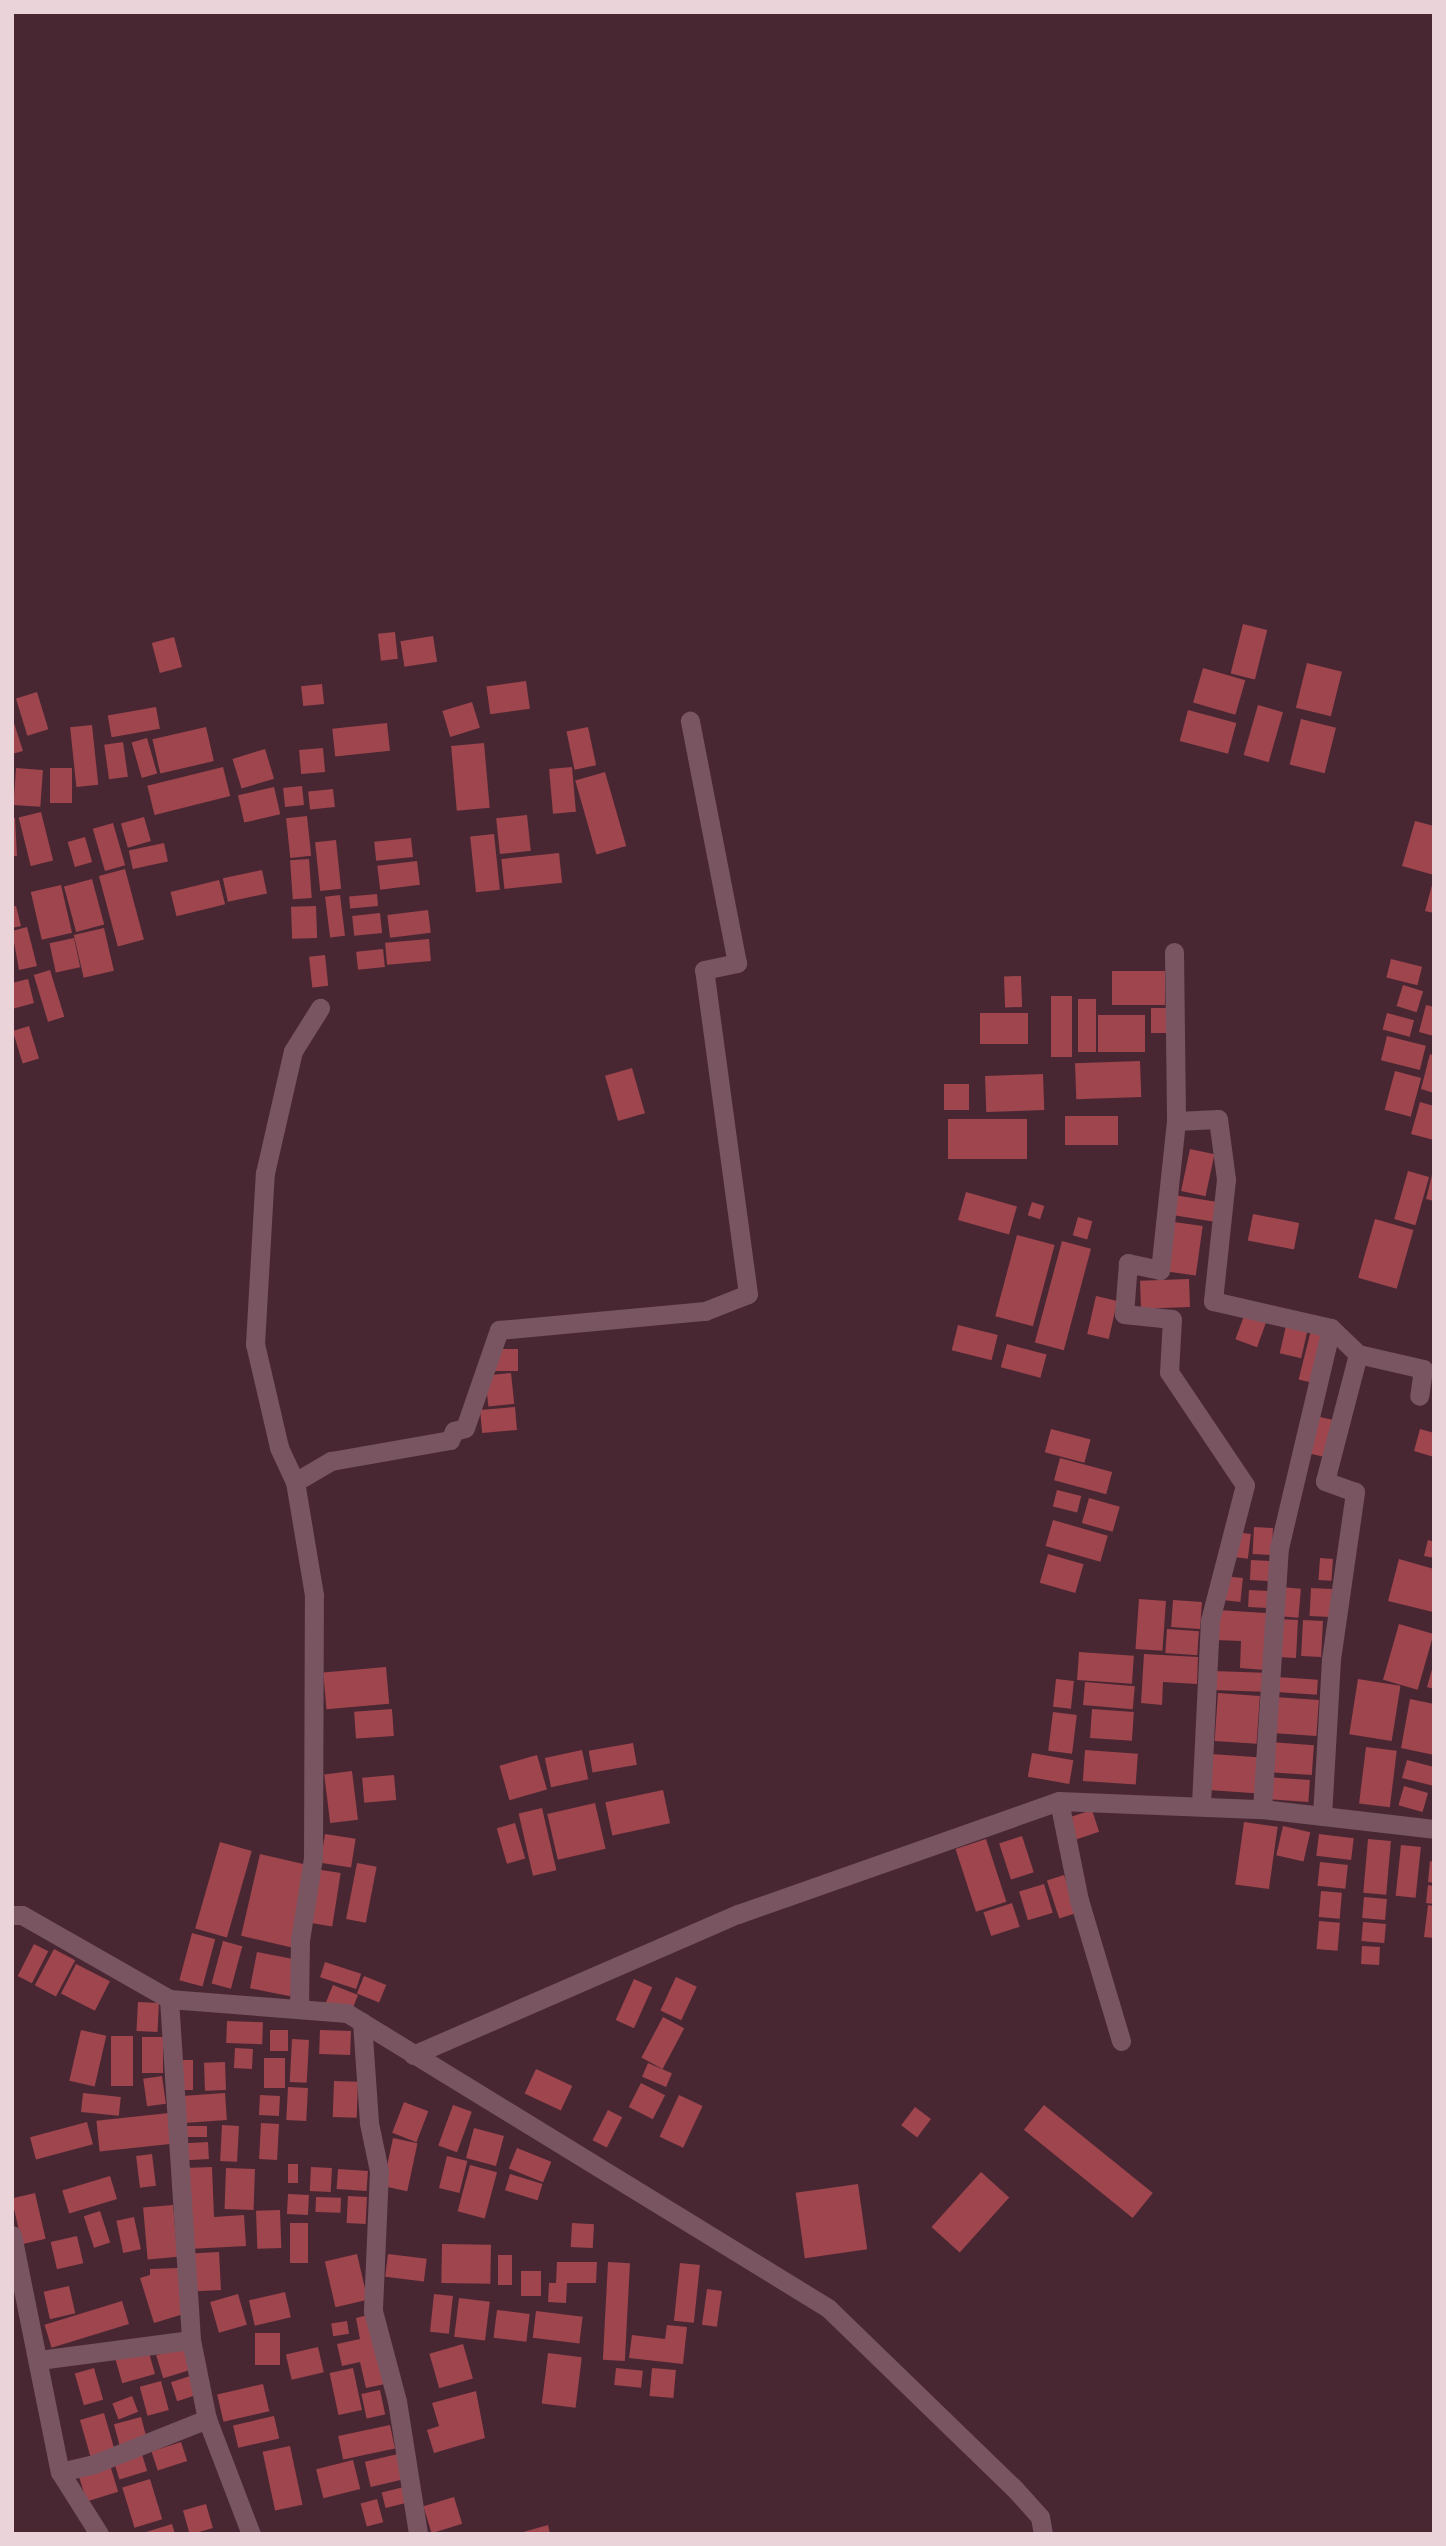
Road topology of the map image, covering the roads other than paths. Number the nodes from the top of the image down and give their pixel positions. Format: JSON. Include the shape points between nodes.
{"nodes":[{"id":1,"x":690,"y":720,"type":"dead end"},
{"id":2,"x":1174,"y":952,"type":"dead end"},
{"id":3,"x":320,"y":1008,"type":"dead end"},
{"id":4,"x":1177,"y":1121,"type":"junction"},
{"id":5,"x":1331,"y":1328,"type":"junction"},
{"id":6,"x":1358,"y":1354,"type":"junction"},
{"id":7,"x":1419,"y":1396,"type":"dead end"},
{"id":8,"x":295,"y":1482,"type":"junction"},
{"id":9,"x":1059,"y":1801,"type":"junction"},
{"id":10,"x":1201,"y":1806,"type":"junction"},
{"id":11,"x":1262,"y":1809,"type":"junction"},
{"id":12,"x":1322,"y":1816,"type":"junction"},
{"id":13,"x":1434,"y":1829,"type":"edge"},
{"id":14,"x":12,"y":1915,"type":"edge"},
{"id":15,"x":169,"y":1999,"type":"junction"},
{"id":16,"x":299,"y":2009,"type":"junction"},
{"id":17,"x":362,"y":2022,"type":"junction"},
{"id":18,"x":1121,"y":2041,"type":"dead end"},
{"id":19,"x":413,"y":2054,"type":"junction"},
{"id":20,"x":12,"y":2235,"type":"edge"},
{"id":21,"x":191,"y":2340,"type":"junction"},
{"id":22,"x":39,"y":2360,"type":"junction"},
{"id":23,"x":207,"y":2419,"type":"junction"},
{"id":24,"x":60,"y":2472,"type":"junction"},
{"id":25,"x":99,"y":2534,"type":"edge"},
{"id":26,"x":251,"y":2534,"type":"edge"},
{"id":27,"x":418,"y":2534,"type":"edge"},
{"id":28,"x":1042,"y":2534,"type":"edge"}],
"edges":[{"from":1,"to":8,"type":"street","via":[[737,963],[704,970],[748,1294],[705,1311],[499,1330],[465,1428],[454,1431],[450,1440],[331,1461]]},
{"from":2,"to":4,"type":"street"},
{"from":3,"to":8,"type":"street","via":[[293,1051],[265,1173],[255,1344],[279,1447]]},
{"from":4,"to":5,"type":"street","via":[[1218,1119],[1226,1179],[1213,1301]]},
{"from":4,"to":10,"type":"street","via":[[1160,1270],[1128,1263],[1124,1314],[1172,1319],[1169,1372],[1245,1485],[1210,1620]]},
{"from":5,"to":6,"type":"street"},
{"from":5,"to":11,"type":"street","via":[[1279,1548]]},
{"from":6,"to":7,"type":"street","via":[[1423,1369]]},
{"from":6,"to":12,"type":"street","via":[[1325,1481],[1355,1492],[1331,1659]]},
{"from":8,"to":16,"type":"street","via":[[314,1595],[316,1754],[313,1858],[300,1940]]},
{"from":9,"to":10,"type":"street"},
{"from":9,"to":18,"type":"street","via":[[1079,1900]]},
{"from":9,"to":19,"type":"street","via":[[738,1914]]},
{"from":10,"to":11,"type":"street"},
{"from":11,"to":12,"type":"street"},
{"from":12,"to":13,"type":"street"},
{"from":14,"to":15,"type":"street","via":[[22,1914]]},
{"from":15,"to":16,"type":"street"},
{"from":15,"to":21,"type":"street","via":[[170,2079]]},
{"from":16,"to":17,"type":"street","via":[[347,2013]]},
{"from":17,"to":19,"type":"street"},
{"from":17,"to":27,"type":"street","via":[[369,2123],[379,2171],[373,2311],[397,2401]]},
{"from":19,"to":28,"type":"street","via":[[828,2308],[1014,2488],[1040,2517]]},
{"from":20,"to":22,"type":"street"},
{"from":21,"to":22,"type":"street"},
{"from":21,"to":23,"type":"street"},
{"from":22,"to":24,"type":"street"},
{"from":23,"to":24,"type":"street","via":[[94,2465]]},
{"from":23,"to":26,"type":"street"},
{"from":24,"to":25,"type":"street"}]}
